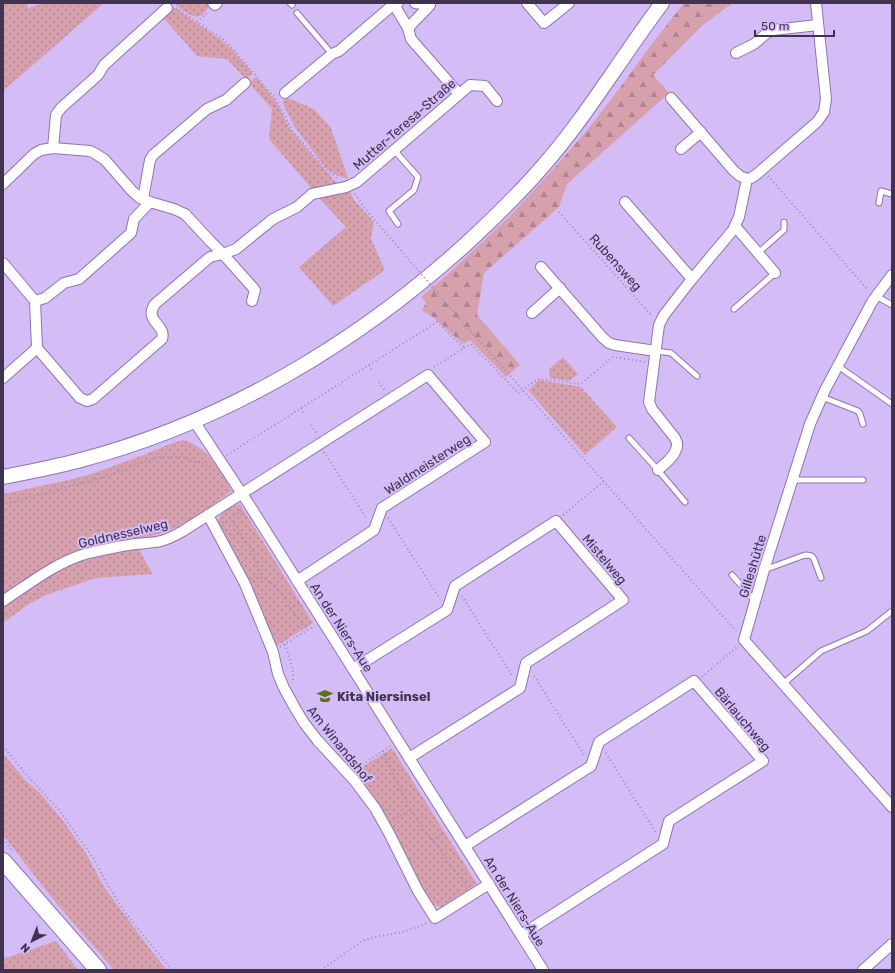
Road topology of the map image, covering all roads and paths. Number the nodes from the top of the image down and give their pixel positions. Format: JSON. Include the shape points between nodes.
{"nodes":[{"id":1,"x":395,"y":3,"type":"edge"},
{"id":2,"x":415,"y":3,"type":"edge"},
{"id":3,"x":527,"y":3,"type":"edge"},
{"id":4,"x":569,"y":3,"type":"edge"},
{"id":5,"x":662,"y":3,"type":"edge"},
{"id":6,"x":816,"y":3,"type":"edge"},
{"id":7,"x":215,"y":4,"type":"edge"},
{"id":8,"x":431,"y":4,"type":"edge"},
{"id":9,"x":170,"y":7,"type":"joint"},
{"id":10,"x":297,"y":13,"type":"dead end"},
{"id":11,"x":197,"y":22,"type":"junction"},
{"id":12,"x":818,"y":25,"type":"junction"},
{"id":13,"x":408,"y":28,"type":"junction"},
{"id":14,"x":736,"y":53,"type":"dead end"},
{"id":15,"x":332,"y":54,"type":"junction"},
{"id":16,"x":245,"y":83,"type":"dead end"},
{"id":17,"x":285,"y":93,"type":"dead end"},
{"id":18,"x":459,"y":94,"type":"junction"},
{"id":19,"x":671,"y":98,"type":"dead end"},
{"id":20,"x":497,"y":101,"type":"dead end"},
{"id":21,"x":700,"y":132,"type":"junction"},
{"id":22,"x":53,"y":148,"type":"junction"},
{"id":23,"x":682,"y":149,"type":"dead end"},
{"id":24,"x":394,"y":150,"type":"junction"},
{"id":25,"x":762,"y":169,"type":"junction"},
{"id":26,"x":747,"y":179,"type":"junction"},
{"id":27,"x":3,"y":184,"type":"edge"},
{"id":28,"x":346,"y":186,"type":"junction"},
{"id":29,"x":892,"y":194,"type":"edge"},
{"id":30,"x":146,"y":201,"type":"junction"},
{"id":31,"x":625,"y":202,"type":"dead end"},
{"id":32,"x":879,"y":204,"type":"dead end"},
{"id":33,"x":559,"y":212,"type":"dead end"},
{"id":34,"x":784,"y":222,"type":"dead end"},
{"id":35,"x":398,"y":224,"type":"dead end"},
{"id":36,"x":735,"y":226,"type":"junction"},
{"id":37,"x":758,"y":253,"type":"junction"},
{"id":38,"x":223,"y":254,"type":"junction"},
{"id":39,"x":3,"y":263,"type":"edge"},
{"id":40,"x":541,"y":267,"type":"dead end"},
{"id":41,"x":775,"y":273,"type":"joint"},
{"id":42,"x":892,"y":275,"type":"edge"},
{"id":43,"x":692,"y":279,"type":"junction"},
{"id":44,"x":560,"y":288,"type":"junction"},
{"id":45,"x":876,"y":296,"type":"junction"},
{"id":46,"x":35,"y":301,"type":"junction"},
{"id":47,"x":252,"y":301,"type":"dead end"},
{"id":48,"x":892,"y":305,"type":"edge"},
{"id":49,"x":734,"y":308,"type":"dead end"},
{"id":50,"x":532,"y":313,"type":"dead end"},
{"id":51,"x":659,"y":325,"type":"junction"},
{"id":52,"x":37,"y":348,"type":"junction"},
{"id":53,"x":464,"y":348,"type":"junction"},
{"id":54,"x":656,"y":351,"type":"junction"},
{"id":55,"x":654,"y":364,"type":"junction"},
{"id":56,"x":368,"y":365,"type":"junction"},
{"id":57,"x":838,"y":366,"type":"junction"},
{"id":58,"x":372,"y":371,"type":"dead end"},
{"id":59,"x":428,"y":375,"type":"junction"},
{"id":60,"x":697,"y":376,"type":"dead end"},
{"id":61,"x":3,"y":378,"type":"edge"},
{"id":62,"x":524,"y":390,"type":"junction"},
{"id":63,"x":822,"y":397,"type":"junction"},
{"id":64,"x":892,"y":404,"type":"edge"},
{"id":65,"x":300,"y":408,"type":"junction"},
{"id":66,"x":304,"y":414,"type":"dead end"},
{"id":67,"x":194,"y":421,"type":"junction"},
{"id":68,"x":863,"y":424,"type":"dead end"},
{"id":69,"x":628,"y":438,"type":"dead end"},
{"id":70,"x":320,"y":444,"type":"junction"},
{"id":71,"x":220,"y":460,"type":"junction"},
{"id":72,"x":3,"y":468,"type":"edge"},
{"id":73,"x":658,"y":470,"type":"junction"},
{"id":74,"x":217,"y":471,"type":"dead end"},
{"id":75,"x":25,"y":473,"type":"junction"},
{"id":76,"x":3,"y":477,"type":"edge"},
{"id":77,"x":793,"y":480,"type":"junction"},
{"id":78,"x":863,"y":480,"type":"dead end"},
{"id":79,"x":604,"y":481,"type":"junction"},
{"id":80,"x":242,"y":493,"type":"junction"},
{"id":81,"x":685,"y":502,"type":"dead end"},
{"id":82,"x":3,"y":505,"type":"edge"},
{"id":83,"x":250,"y":506,"type":"junction"},
{"id":84,"x":382,"y":508,"type":"junction"},
{"id":85,"x":208,"y":515,"type":"junction"},
{"id":86,"x":230,"y":518,"type":"junction"},
{"id":87,"x":556,"y":521,"type":"junction"},
{"id":88,"x":215,"y":528,"type":"junction"},
{"id":89,"x":374,"y":530,"type":"junction"},
{"id":90,"x":764,"y":570,"type":"junction"},
{"id":91,"x":732,"y":575,"type":"dead end"},
{"id":92,"x":821,"y":578,"type":"dead end"},
{"id":93,"x":297,"y":581,"type":"junction"},
{"id":94,"x":455,"y":586,"type":"junction"},
{"id":95,"x":3,"y":601,"type":"edge"},
{"id":96,"x":755,"y":601,"type":"junction"},
{"id":97,"x":447,"y":610,"type":"junction"},
{"id":98,"x":892,"y":611,"type":"edge"},
{"id":99,"x":323,"y":621,"type":"junction"},
{"id":100,"x":308,"y":630,"type":"junction"},
{"id":101,"x":744,"y":640,"type":"junction"},
{"id":102,"x":285,"y":644,"type":"junction"},
{"id":103,"x":273,"y":652,"type":"junction"},
{"id":104,"x":526,"y":663,"type":"junction"},
{"id":105,"x":353,"y":669,"type":"junction"},
{"id":106,"x":694,"y":681,"type":"junction"},
{"id":107,"x":783,"y":684,"type":"junction"},
{"id":108,"x":284,"y":688,"type":"junction"},
{"id":109,"x":520,"y":688,"type":"junction"},
{"id":110,"x":398,"y":741,"type":"junction"},
{"id":111,"x":600,"y":742,"type":"junction"},
{"id":112,"x":3,"y":746,"type":"edge"},
{"id":113,"x":383,"y":751,"type":"junction"},
{"id":114,"x":409,"y":758,"type":"junction"},
{"id":115,"x":591,"y":766,"type":"junction"},
{"id":116,"x":348,"y":774,"type":"junction"},
{"id":117,"x":892,"y":807,"type":"edge"},
{"id":118,"x":410,"y":810,"type":"junction"},
{"id":119,"x":384,"y":825,"type":"junction"},
{"id":120,"x":453,"y":827,"type":"junction"},
{"id":121,"x":432,"y":840,"type":"junction"},
{"id":122,"x":663,"y":844,"type":"junction"},
{"id":123,"x":464,"y":846,"type":"junction"},
{"id":124,"x":3,"y":861,"type":"edge"},
{"id":125,"x":489,"y":884,"type":"junction"},
{"id":126,"x":473,"y":894,"type":"junction"},
{"id":127,"x":435,"y":918,"type":"junction"},
{"id":128,"x":521,"y":935,"type":"junction"},
{"id":129,"x":892,"y":944,"type":"edge"},
{"id":130,"x":98,"y":970,"type":"edge"},
{"id":131,"x":172,"y":970,"type":"edge"},
{"id":132,"x":322,"y":970,"type":"edge"},
{"id":133,"x":543,"y":970,"type":"edge"},
{"id":134,"x":863,"y":970,"type":"edge"}],
"edges":[{"from":1,"to":13,"type":"street"},
{"from":1,"to":15,"type":"street","via":[[339,51]]},
{"from":2,"to":8,"type":"street"},
{"from":3,"to":4,"type":"street","via":[[544,23]]},
{"from":5,"to":67,"type":"main road","via":[[553,155],[507,205],[457,252],[399,301],[315,358],[251,395]]},
{"from":6,"to":12,"type":"street"},
{"from":7,"to":11,"type":"path"},
{"from":8,"to":13,"type":"street"},
{"from":9,"to":11,"type":"path"},
{"from":9,"to":22,"type":"street","via":[[104,65],[98,75],[61,108],[56,115]]},
{"from":10,"to":15,"type":"lane"},
{"from":11,"to":28,"type":"path","via":[[233,48],[278,100],[292,130],[329,173]]},
{"from":12,"to":14,"type":"street","via":[[773,30]]},
{"from":12,"to":25,"type":"street","via":[[826,99],[824,112],[817,122]]},
{"from":13,"to":18,"type":"street","via":[[411,39]]},
{"from":15,"to":17,"type":"street"},
{"from":16,"to":30,"type":"street","via":[[226,100],[207,108],[153,155],[150,160]]},
{"from":18,"to":20,"type":"street","name":"Mutter-Teresa-Straße","via":[[470,84],[485,86]]},
{"from":18,"to":24,"type":"street","name":"Mutter-Teresa-Straße"},
{"from":19,"to":21,"type":"street"},
{"from":21,"to":23,"type":"street"},
{"from":21,"to":26,"type":"street","via":[[740,176]]},
{"from":22,"to":27,"type":"street","via":[[34,154]]},
{"from":22,"to":30,"type":"street","via":[[96,154],[108,163],[134,193]]},
{"from":24,"to":28,"type":"street","name":"Mutter-Teresa-Straße","via":[[359,180]]},
{"from":24,"to":35,"type":"lane","via":[[418,177],[414,190],[389,212]]},
{"from":25,"to":26,"type":"street"},
{"from":25,"to":45,"type":"path"},
{"from":26,"to":36,"type":"street"},
{"from":28,"to":38,"type":"street","name":"Mutter-Teresa-Straße","via":[[312,194],[298,207],[273,219],[236,249]]},
{"from":28,"to":62,"type":"path","bridge":true},
{"from":29,"to":32,"type":"lane","via":[[881,191]]},
{"from":30,"to":38,"type":"street","via":[[185,214]]},
{"from":30,"to":46,"type":"street","via":[[134,219],[131,232],[79,278],[64,283],[45,298]]},
{"from":31,"to":43,"type":"street"},
{"from":33,"to":51,"type":"path","name":"Rubensweg"},
{"from":34,"to":37,"type":"lane","via":[[784,230]]},
{"from":36,"to":37,"type":"street"},
{"from":36,"to":43,"type":"street"},
{"from":37,"to":41,"type":"street"},
{"from":38,"to":47,"type":"street","via":[[255,290]]},
{"from":38,"to":52,"type":"street","name":"Mutter-Teresa-Straße","via":[[210,257],[155,304],[151,310],[152,316],[162,332],[162,339],[95,398],[87,401],[80,398]]},
{"from":39,"to":46,"type":"street"},
{"from":40,"to":44,"type":"street"},
{"from":41,"to":49,"type":"lane"},
{"from":42,"to":45,"type":"street","name":"Gilleshütte"},
{"from":43,"to":51,"type":"street","via":[[664,314]]},
{"from":44,"to":50,"type":"street"},
{"from":44,"to":54,"type":"street","via":[[608,343]]},
{"from":45,"to":48,"type":"lane"},
{"from":45,"to":57,"type":"street","name":"Gilleshütte"},
{"from":46,"to":52,"type":"street"},
{"from":51,"to":54,"type":"street"},
{"from":52,"to":61,"type":"street"},
{"from":53,"to":56,"type":"path","via":[[437,322]]},
{"from":53,"to":59,"type":"path","via":[[429,370]]},
{"from":53,"to":62,"type":"path","via":[[471,344],[518,393]]},
{"from":54,"to":55,"type":"street"},
{"from":54,"to":60,"type":"lane","via":[[671,353]]},
{"from":55,"to":62,"type":"path","via":[[613,357],[581,384],[540,379]]},
{"from":55,"to":73,"type":"street","via":[[650,408],[675,438],[677,445],[672,457]]},
{"from":56,"to":58,"type":"path"},
{"from":56,"to":65,"type":"path"},
{"from":57,"to":63,"type":"street","name":"Gilleshütte"},
{"from":57,"to":64,"type":"lane"},
{"from":59,"to":70,"type":"street"},
{"from":59,"to":84,"type":"street","name":"Waldmeisterweg","via":[[485,442]]},
{"from":62,"to":79,"type":"path"},
{"from":63,"to":68,"type":"lane","via":[[858,411]]},
{"from":63,"to":77,"type":"street","name":"Gilleshütte","via":[[810,424]]},
{"from":65,"to":66,"type":"path"},
{"from":65,"to":71,"type":"path"},
{"from":67,"to":71,"type":"street","name":"An der Niers-Aue"},
{"from":67,"to":75,"type":"main road","via":[[134,444]]},
{"from":69,"to":73,"type":"lane"},
{"from":70,"to":80,"type":"street"},
{"from":70,"to":89,"type":"path"},
{"from":71,"to":80,"type":"street","name":"An der Niers-Aue"},
{"from":72,"to":75,"type":"main road"},
{"from":73,"to":81,"type":"lane"},
{"from":74,"to":82,"type":"path","via":[[206,464],[182,457],[158,457],[104,477]]},
{"from":75,"to":76,"type":"main road"},
{"from":77,"to":78,"type":"lane"},
{"from":77,"to":90,"type":"street","name":"Gilleshütte"},
{"from":79,"to":87,"type":"path"},
{"from":79,"to":101,"type":"path"},
{"from":80,"to":83,"type":"street","name":"An der Niers-Aue"},
{"from":80,"to":85,"type":"street"},
{"from":83,"to":86,"type":"path"},
{"from":83,"to":93,"type":"street","name":"An der Niers-Aue"},
{"from":84,"to":89,"type":"street","name":"Waldmeisterweg"},
{"from":84,"to":97,"type":"path"},
{"from":85,"to":88,"type":"street","name":"Am Winandshof"},
{"from":85,"to":95,"type":"street","name":"Goldnesselweg","via":[[183,531],[160,541],[108,549],[67,561],[36,578]]},
{"from":86,"to":88,"type":"path"},
{"from":86,"to":100,"type":"path","via":[[252,552],[260,576],[276,586]]},
{"from":87,"to":94,"type":"street"},
{"from":87,"to":104,"type":"street","name":"Mistelweg","via":[[623,600]]},
{"from":88,"to":103,"type":"street","name":"Am Winandshof","via":[[245,584]]},
{"from":89,"to":93,"type":"street"},
{"from":90,"to":92,"type":"lane","via":[[808,555],[814,559]]},
{"from":90,"to":96,"type":"street","name":"Gilleshütte"},
{"from":91,"to":96,"type":"lane"},
{"from":93,"to":99,"type":"street","name":"An der Niers-Aue"},
{"from":94,"to":97,"type":"street"},
{"from":94,"to":109,"type":"path"},
{"from":96,"to":101,"type":"street","name":"Gilleshütte"},
{"from":97,"to":105,"type":"street"},
{"from":98,"to":107,"type":"lane","via":[[867,631],[821,651]]},
{"from":99,"to":100,"type":"path"},
{"from":99,"to":105,"type":"street","name":"An der Niers-Aue"},
{"from":100,"to":102,"type":"path"},
{"from":101,"to":106,"type":"path","via":[[700,679]]},
{"from":101,"to":107,"type":"street"},
{"from":102,"to":103,"type":"path"},
{"from":102,"to":108,"type":"path","via":[[293,670],[293,682]]},
{"from":103,"to":108,"type":"street","name":"Am Winandshof"},
{"from":104,"to":109,"type":"street"},
{"from":104,"to":115,"type":"path"},
{"from":105,"to":110,"type":"street","name":"An der Niers-Aue"},
{"from":106,"to":111,"type":"street"},
{"from":106,"to":122,"type":"street","name":"Bärlauchweg","via":[[763,761],[669,821]]},
{"from":107,"to":117,"type":"street"},
{"from":108,"to":116,"type":"street","name":"Am Winandshof","via":[[309,729]]},
{"from":109,"to":114,"type":"street"},
{"from":110,"to":113,"type":"path"},
{"from":110,"to":114,"type":"street","name":"An der Niers-Aue"},
{"from":111,"to":115,"type":"street"},
{"from":111,"to":122,"type":"path"},
{"from":112,"to":131,"type":"path","via":[[60,811],[94,859],[127,915]]},
{"from":113,"to":116,"type":"path"},
{"from":113,"to":118,"type":"path"},
{"from":114,"to":120,"type":"street","name":"An der Niers-Aue"},
{"from":115,"to":123,"type":"street"},
{"from":116,"to":119,"type":"street","name":"Am Winandshof","via":[[375,808]]},
{"from":118,"to":119,"type":"path"},
{"from":118,"to":121,"type":"path"},
{"from":119,"to":127,"type":"street","name":"Am Winandshof"},
{"from":120,"to":121,"type":"path"},
{"from":120,"to":123,"type":"street","name":"An der Niers-Aue"},
{"from":121,"to":126,"type":"path"},
{"from":122,"to":128,"type":"street"},
{"from":123,"to":125,"type":"street","name":"An der Niers-Aue"},
{"from":124,"to":130,"type":"main road"},
{"from":125,"to":126,"type":"street"},
{"from":125,"to":128,"type":"street","name":"An der Niers-Aue"},
{"from":126,"to":127,"type":"street"},
{"from":127,"to":132,"type":"path","via":[[403,932],[362,941]]},
{"from":128,"to":133,"type":"street","name":"An der Niers-Aue"},
{"from":129,"to":134,"type":"street"}]}
